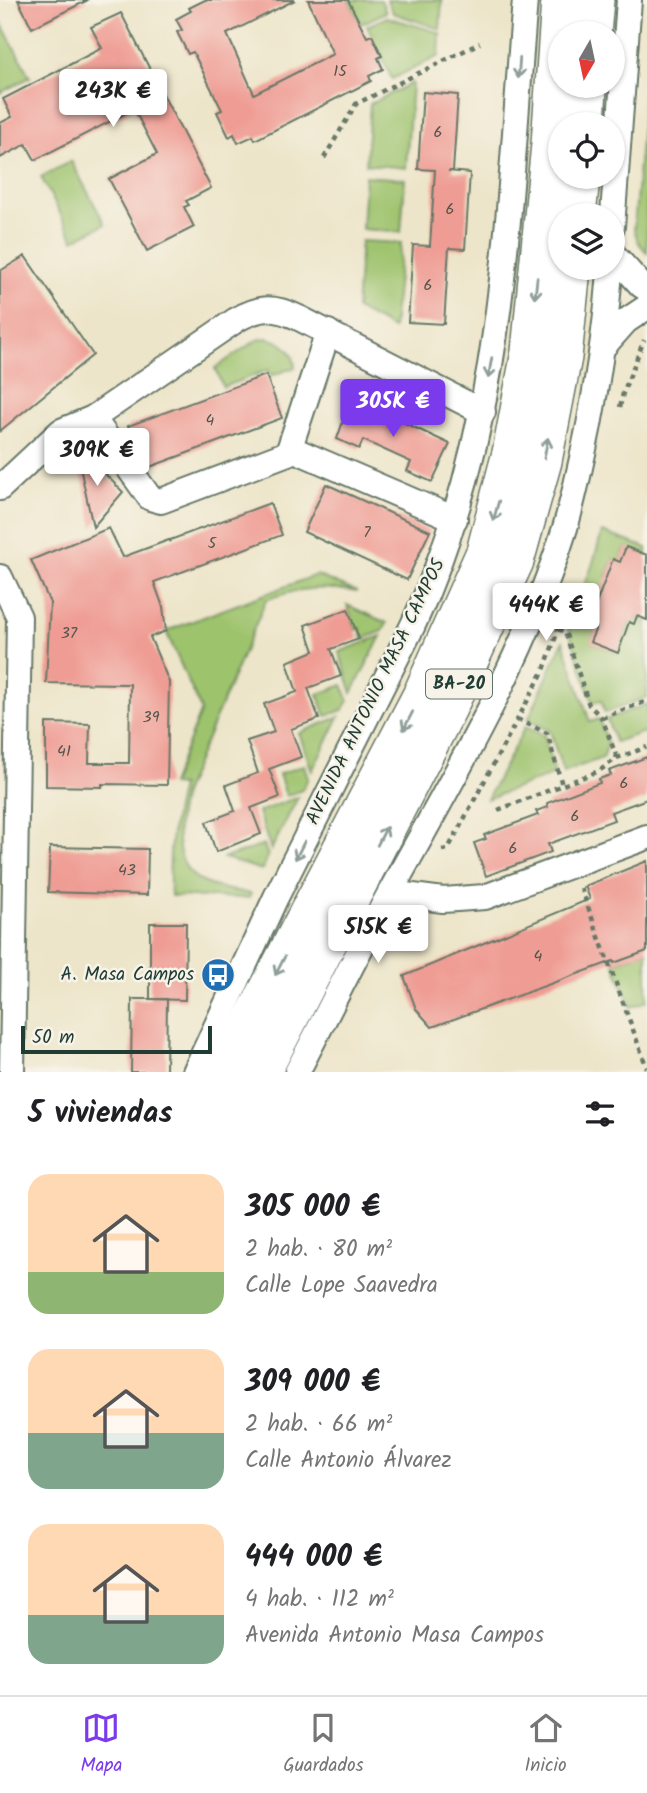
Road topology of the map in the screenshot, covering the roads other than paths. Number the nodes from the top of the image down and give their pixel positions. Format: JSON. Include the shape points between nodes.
{"nodes":[{"id":1,"x":525,"y":0,"type":"edge"},
{"id":2,"x":560,"y":0,"type":"edge"},
{"id":3,"x":594,"y":0,"type":"edge"},
{"id":4,"x":629,"y":0,"type":"edge"},
{"id":5,"x":593,"y":21,"type":"edge"},
{"id":6,"x":614,"y":203,"type":"edge"},
{"id":7,"x":625,"y":267,"type":"edge"},
{"id":8,"x":571,"y":280,"type":"edge"},
{"id":9,"x":609,"y":280,"type":"edge"},
{"id":10,"x":647,"y":289,"type":"edge"},
{"id":11,"x":647,"y":307,"type":"edge"},
{"id":12,"x":328,"y":332,"type":"junction"},
{"id":13,"x":603,"y":347,"type":"junction"},
{"id":14,"x":483,"y":412,"type":"junction"},
{"id":15,"x":93,"y":418,"type":"junction"},
{"id":16,"x":290,"y":448,"type":"junction"},
{"id":17,"x":0,"y":488,"type":"edge"},
{"id":18,"x":455,"y":519,"type":"junction"},
{"id":19,"x":0,"y":577,"type":"edge"},
{"id":20,"x":8,"y":794,"type":"edge"},
{"id":21,"x":647,"y":837,"type":"edge"},
{"id":22,"x":390,"y":892,"type":"junction"},
{"id":23,"x":12,"y":1072,"type":"edge"},
{"id":24,"x":194,"y":1072,"type":"edge"},
{"id":25,"x":225,"y":1072,"type":"edge"},
{"id":26,"x":262,"y":1072,"type":"edge"},
{"id":27,"x":297,"y":1072,"type":"edge"}],
"edges":[{"from":1,"to":14,"type":"street","name":"AVENIDA ANTONIO MASA CAMPOS","one_way":true,"via":[[506,252]]},
{"from":2,"to":25,"type":"highway","name":"AVENIDA ANTONIO MASA CAMPOS","number":"BA-20","one_way":true,"via":[[530,352],[511,453],[485,552],[421,696]]},
{"from":3,"to":5,"type":"highway"},
{"from":4,"to":6,"type":"street"},
{"from":7,"to":10,"type":"street"},
{"from":26,"to":8,"type":"highway","number":"BA-20","one_way":true,"via":[[448,708],[515,561],[543,461],[563,357]]},
{"from":9,"to":13,"type":"street"},
{"from":11,"to":13,"type":"street","via":[[626,321]]},
{"from":12,"to":14,"type":"street"},
{"from":12,"to":15,"type":"street","via":[[283,311],[251,311]]},
{"from":12,"to":16,"type":"street"},
{"from":13,"to":22,"type":"street","via":[[583,454],[542,593],[492,707]]},
{"from":14,"to":18,"type":"street","name":"AVENIDA ANTONIO MASA CAMPOS"},
{"from":15,"to":16,"type":"street","via":[[155,500],[283,455]]},
{"from":15,"to":17,"type":"street","via":[[61,431]]},
{"from":16,"to":18,"type":"street"},
{"from":18,"to":24,"type":"street","name":"AVENIDA ANTONIO MASA CAMPOS","one_way":true,"via":[[413,625]]},
{"from":19,"to":20,"type":"street","via":[[19,617]]},
{"from":20,"to":23,"type":"street"},
{"from":21,"to":22,"type":"street","via":[[485,897],[443,900]]},
{"from":22,"to":27,"type":"street"}]}
